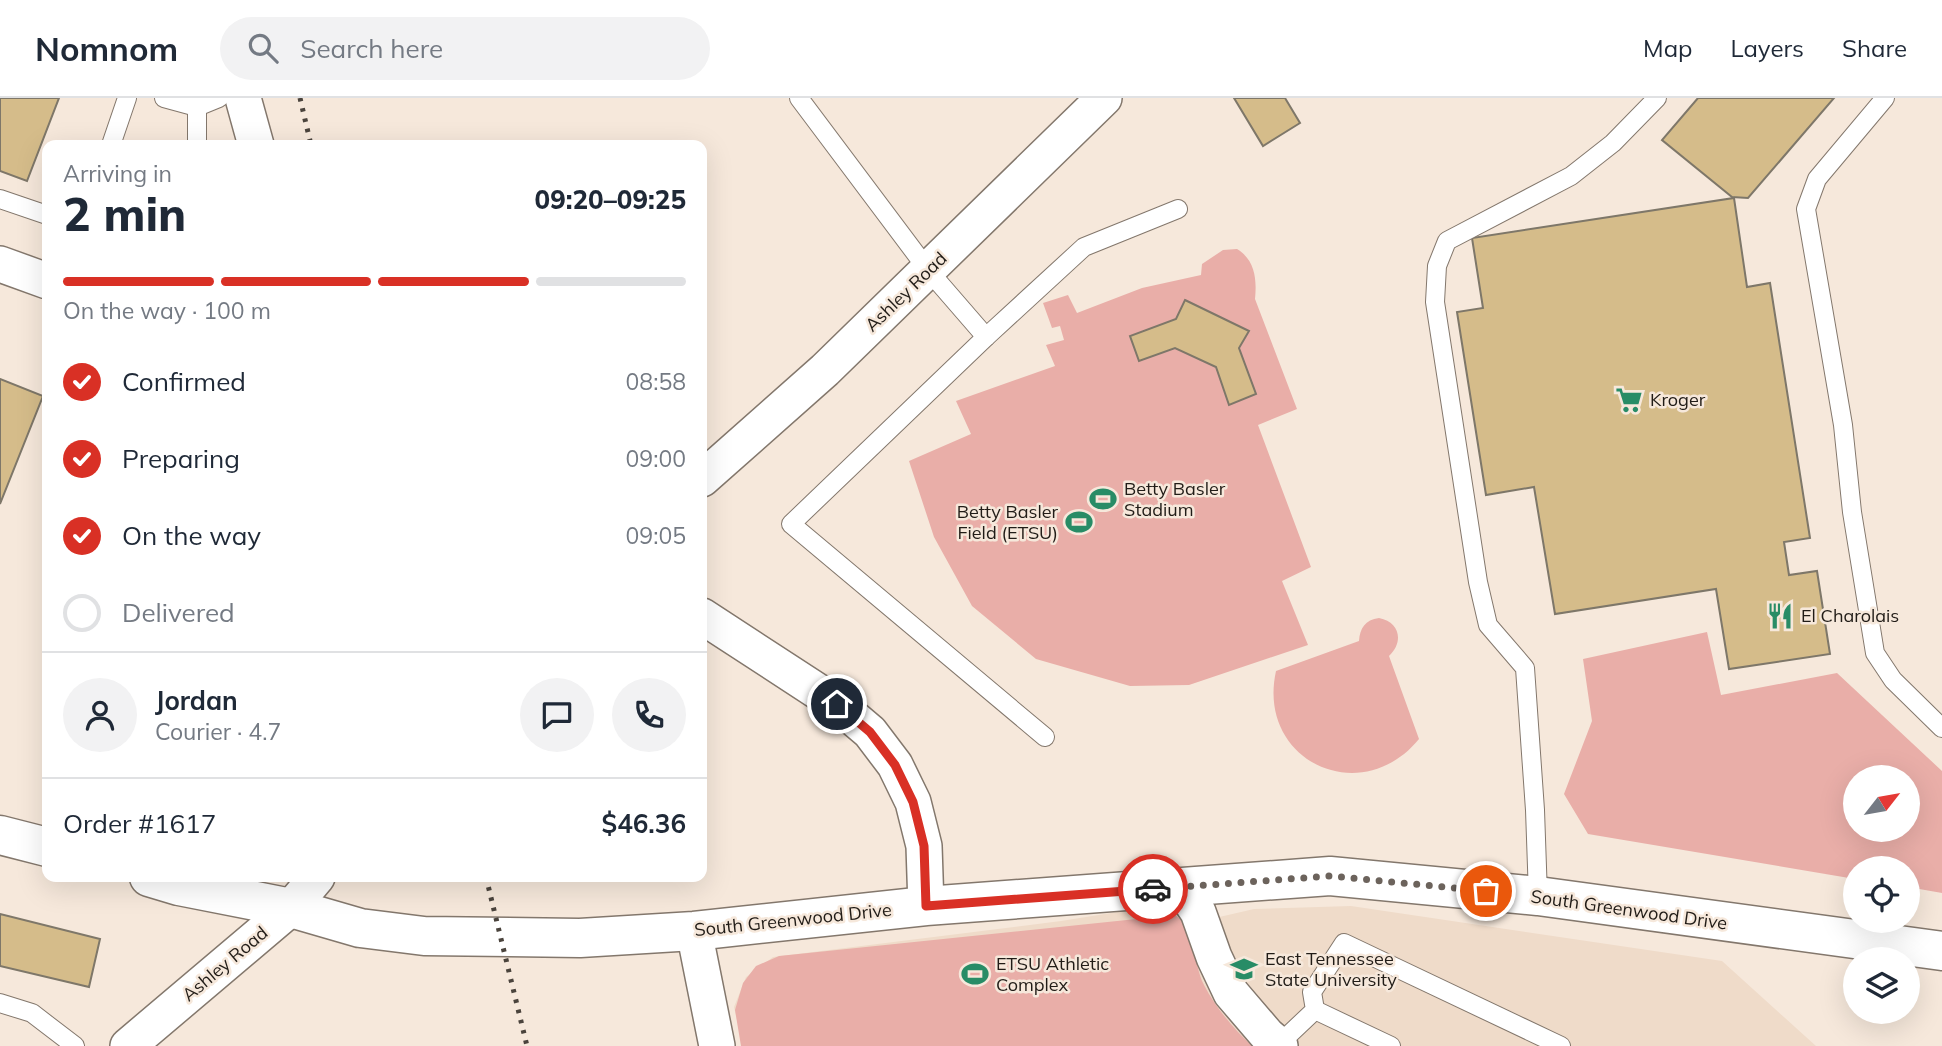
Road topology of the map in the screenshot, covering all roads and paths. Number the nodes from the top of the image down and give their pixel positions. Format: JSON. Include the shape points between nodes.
{"nodes":[{"id":1,"x":127,"y":98,"type":"edge"},
{"id":2,"x":164,"y":98,"type":"edge"},
{"id":3,"x":219,"y":98,"type":"edge"},
{"id":4,"x":243,"y":98,"type":"edge"},
{"id":5,"x":799,"y":98,"type":"edge"},
{"id":6,"x":1104,"y":98,"type":"edge"},
{"id":7,"x":1657,"y":98,"type":"edge"},
{"id":8,"x":1885,"y":98,"type":"edge"},
{"id":9,"x":197,"y":107,"type":"junction"},
{"id":10,"x":113,"y":140,"type":"edge"},
{"id":11,"x":197,"y":140,"type":"edge"},
{"id":12,"x":255,"y":140,"type":"edge"},
{"id":13,"x":0,"y":199,"type":"edge"},
{"id":14,"x":1178,"y":209,"type":"dead end"},
{"id":15,"x":42,"y":213,"type":"edge"},
{"id":16,"x":0,"y":264,"type":"edge"},
{"id":17,"x":928,"y":270,"type":"junction"},
{"id":18,"x":42,"y":279,"type":"edge"},
{"id":19,"x":986,"y":337,"type":"junction"},
{"id":20,"x":707,"y":475,"type":"edge"},
{"id":21,"x":707,"y":619,"type":"edge"},
{"id":22,"x":1942,"y":728,"type":"edge"},
{"id":23,"x":1045,"y":737,"type":"dead end"},
{"id":24,"x":0,"y":835,"type":"edge"},
{"id":25,"x":42,"y":846,"type":"edge"},
{"id":26,"x":166,"y":882,"type":"edge"},
{"id":27,"x":313,"y":882,"type":"edge"},
{"id":28,"x":1181,"y":887,"type":"junction"},
{"id":29,"x":1538,"y":896,"type":"junction"},
{"id":30,"x":926,"y":906,"type":"junction"},
{"id":31,"x":292,"y":908,"type":"junction"},
{"id":32,"x":694,"y":932,"type":"junction"},
{"id":33,"x":1942,"y":951,"type":"edge"},
{"id":34,"x":0,"y":1003,"type":"edge"},
{"id":35,"x":1315,"y":1010,"type":"junction"},
{"id":36,"x":142,"y":1041,"type":"edge"},
{"id":37,"x":1279,"y":1045,"type":"edge"},
{"id":38,"x":75,"y":1046,"type":"edge"},
{"id":39,"x":717,"y":1046,"type":"edge"},
{"id":40,"x":1391,"y":1046,"type":"edge"},
{"id":41,"x":1561,"y":1046,"type":"edge"}],
"edges":[{"from":1,"to":10,"type":"lane"},
{"from":2,"to":9,"type":"lane"},
{"from":3,"to":9,"type":"lane"},
{"from":4,"to":12,"type":"street"},
{"from":5,"to":17,"type":"lane"},
{"from":6,"to":17,"type":"street","name":"Ashley Road"},
{"from":7,"to":29,"type":"lane","via":[[1572,176],[1447,241],[1437,266],[1436,302],[1480,593],[1488,625],[1525,668]]},
{"from":8,"to":22,"type":"lane","via":[[1817,179],[1806,209],[1875,653],[1894,680]]},
{"from":9,"to":11,"type":"lane"},
{"from":13,"to":15,"type":"lane"},
{"from":14,"to":19,"type":"lane","via":[[1084,247]]},
{"from":16,"to":18,"type":"street"},
{"from":17,"to":19,"type":"lane"},
{"from":17,"to":20,"type":"street","name":"Ashley Road"},
{"from":19,"to":23,"type":"lane","via":[[791,524]]},
{"from":21,"to":30,"type":"street","via":[[837,704],[870,732],[895,765],[913,802],[924,846]]},
{"from":24,"to":25,"type":"street"},
{"from":26,"to":31,"type":"street","name":"South Greenwood Drive"},
{"from":27,"to":31,"type":"street","name":"Ashley Road"},
{"from":28,"to":29,"type":"street","name":"South Greenwood Drive","via":[[1330,876]]},
{"from":28,"to":30,"type":"street","name":"South Greenwood Drive"},
{"from":28,"to":37,"type":"street","via":[[1198,912],[1231,993]]},
{"from":29,"to":33,"type":"street","name":"South Greenwood Drive"},
{"from":30,"to":32,"type":"street","name":"South Greenwood Drive"},
{"from":31,"to":32,"type":"street","name":"South Greenwood Drive","via":[[360,928],[424,936],[580,938]]},
{"from":31,"to":36,"type":"street","name":"Ashley Road"},
{"from":32,"to":39,"type":"street"},
{"from":34,"to":38,"type":"lane","via":[[32,1013]]},
{"from":35,"to":37,"type":"lane"},
{"from":35,"to":40,"type":"lane"},
{"from":35,"to":41,"type":"lane","via":[[1312,992],[1344,943]]}]}
